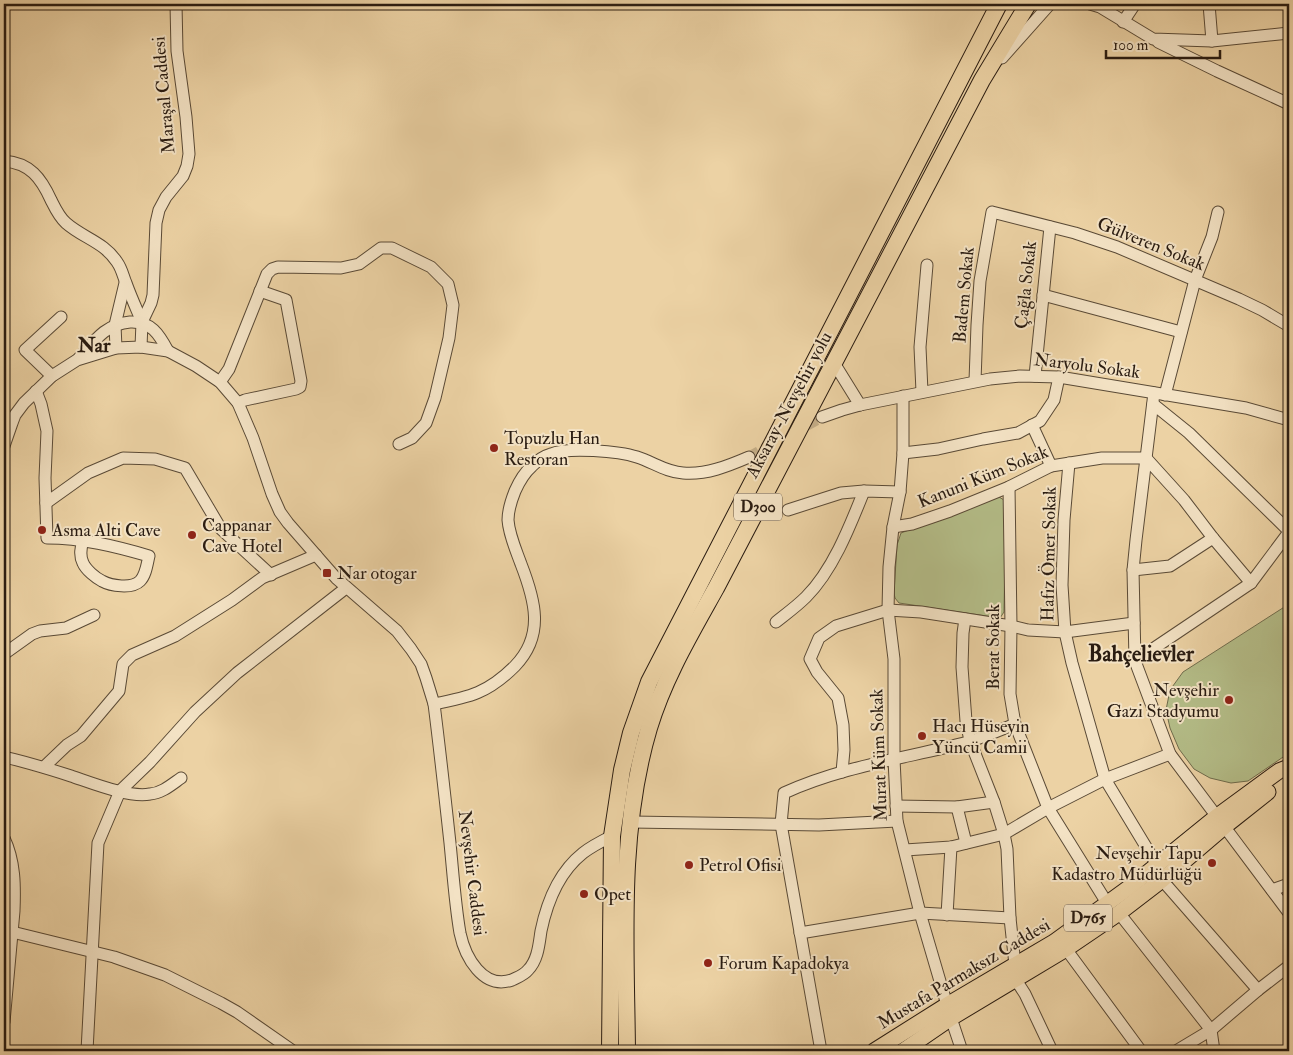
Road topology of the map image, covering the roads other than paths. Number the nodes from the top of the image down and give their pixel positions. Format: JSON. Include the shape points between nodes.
{"nodes":[{"id":1,"x":176,"y":4,"type":"edge"},
{"id":2,"x":999,"y":4,"type":"edge"},
{"id":3,"x":1028,"y":4,"type":"edge"},
{"id":4,"x":1050,"y":4,"type":"edge"},
{"id":5,"x":1135,"y":4,"type":"edge"},
{"id":6,"x":1209,"y":4,"type":"edge"},
{"id":7,"x":1095,"y":5,"type":"edge"},
{"id":8,"x":1123,"y":22,"type":"junction"},
{"id":9,"x":1289,"y":33,"type":"edge"},
{"id":10,"x":1153,"y":40,"type":"junction"},
{"id":11,"x":1212,"y":41,"type":"junction"},
{"id":12,"x":982,"y":80,"type":"junction"},
{"id":13,"x":1289,"y":104,"type":"edge"},
{"id":14,"x":4,"y":161,"type":"edge"},
{"id":15,"x":992,"y":212,"type":"joint"},
{"id":16,"x":1218,"y":212,"type":"dead end"},
{"id":17,"x":1050,"y":227,"type":"junction"},
{"id":18,"x":927,"y":265,"type":"dead end"},
{"id":19,"x":1195,"y":280,"type":"junction"},
{"id":20,"x":126,"y":283,"type":"junction"},
{"id":21,"x":260,"y":292,"type":"junction"},
{"id":22,"x":1043,"y":296,"type":"junction"},
{"id":23,"x":61,"y":317,"type":"dead end"},
{"id":24,"x":142,"y":322,"type":"junction"},
{"id":25,"x":115,"y":325,"type":"junction"},
{"id":26,"x":1289,"y":326,"type":"edge"},
{"id":27,"x":1181,"y":332,"type":"junction"},
{"id":28,"x":141,"y":347,"type":"junction"},
{"id":29,"x":116,"y":348,"type":"junction"},
{"id":30,"x":168,"y":351,"type":"junction"},
{"id":31,"x":77,"y":360,"type":"junction"},
{"id":32,"x":834,"y":363,"type":"junction"},
{"id":33,"x":52,"y":376,"type":"junction"},
{"id":34,"x":1035,"y":376,"type":"junction"},
{"id":35,"x":1059,"y":377,"type":"junction"},
{"id":36,"x":975,"y":381,"type":"junction"},
{"id":37,"x":220,"y":382,"type":"junction"},
{"id":38,"x":36,"y":391,"type":"junction"},
{"id":39,"x":922,"y":392,"type":"junction"},
{"id":40,"x":903,"y":396,"type":"junction"},
{"id":41,"x":1157,"y":397,"type":"junction"},
{"id":42,"x":238,"y":403,"type":"junction"},
{"id":43,"x":860,"y":405,"type":"junction"},
{"id":44,"x":822,"y":417,"type":"tunnel mouth"},
{"id":45,"x":1289,"y":420,"type":"edge"},
{"id":46,"x":1032,"y":425,"type":"junction"},
{"id":47,"x":399,"y":444,"type":"dead end"},
{"id":48,"x":4,"y":446,"type":"edge"},
{"id":49,"x":903,"y":453,"type":"junction"},
{"id":50,"x":749,"y":457,"type":"tunnel mouth"},
{"id":51,"x":1146,"y":458,"type":"junction"},
{"id":52,"x":1069,"y":463,"type":"junction"},
{"id":53,"x":1050,"y":466,"type":"junction"},
{"id":54,"x":1010,"y":488,"type":"junction"},
{"id":55,"x":864,"y":491,"type":"junction"},
{"id":56,"x":900,"y":492,"type":"junction"},
{"id":57,"x":46,"y":503,"type":"junction"},
{"id":58,"x":788,"y":510,"type":"dead end"},
{"id":59,"x":893,"y":527,"type":"junction"},
{"id":60,"x":1288,"y":537,"type":"edge"},
{"id":61,"x":1213,"y":538,"type":"junction"},
{"id":62,"x":83,"y":540,"type":"junction"},
{"id":63,"x":316,"y":555,"type":"junction"},
{"id":64,"x":1133,"y":570,"type":"junction"},
{"id":65,"x":271,"y":575,"type":"junction"},
{"id":66,"x":1250,"y":583,"type":"junction"},
{"id":67,"x":346,"y":588,"type":"junction"},
{"id":68,"x":888,"y":610,"type":"junction"},
{"id":69,"x":94,"y":615,"type":"dead end"},
{"id":70,"x":965,"y":618,"type":"junction"},
{"id":71,"x":776,"y":622,"type":"dead end"},
{"id":72,"x":1134,"y":623,"type":"junction"},
{"id":73,"x":1011,"y":626,"type":"junction"},
{"id":74,"x":1065,"y":632,"type":"junction"},
{"id":75,"x":4,"y":654,"type":"edge"},
{"id":76,"x":1135,"y":661,"type":"junction"},
{"id":77,"x":434,"y":704,"type":"junction"},
{"id":78,"x":1015,"y":724,"type":"junction"},
{"id":79,"x":970,"y":741,"type":"junction"},
{"id":80,"x":1170,"y":754,"type":"junction"},
{"id":81,"x":4,"y":757,"type":"edge"},
{"id":82,"x":894,"y":759,"type":"junction"},
{"id":83,"x":44,"y":767,"type":"junction"},
{"id":84,"x":1289,"y":769,"type":"edge"},
{"id":85,"x":842,"y":772,"type":"junction"},
{"id":86,"x":181,"y":778,"type":"dead end"},
{"id":87,"x":1104,"y":779,"type":"junction"},
{"id":88,"x":120,"y":791,"type":"junction"},
{"id":89,"x":994,"y":802,"type":"junction"},
{"id":90,"x":896,"y":806,"type":"junction"},
{"id":91,"x":957,"y":807,"type":"junction"},
{"id":92,"x":1048,"y":808,"type":"junction"},
{"id":93,"x":897,"y":821,"type":"junction"},
{"id":94,"x":631,"y":822,"type":"junction"},
{"id":95,"x":1220,"y":822,"type":"junction"},
{"id":96,"x":781,"y":824,"type":"junction"},
{"id":97,"x":1004,"y":834,"type":"junction"},
{"id":98,"x":612,"y":836,"type":"junction"},
{"id":99,"x":4,"y":840,"type":"edge"},
{"id":100,"x":966,"y":843,"type":"junction"},
{"id":101,"x":952,"y":846,"type":"junction"},
{"id":102,"x":905,"y":850,"type":"junction"},
{"id":103,"x":1157,"y":865,"type":"junction"},
{"id":104,"x":1162,"y":880,"type":"junction"},
{"id":105,"x":1289,"y":884,"type":"edge"},
{"id":106,"x":1272,"y":890,"type":"junction"},
{"id":107,"x":1113,"y":908,"type":"junction"},
{"id":108,"x":920,"y":913,"type":"junction"},
{"id":109,"x":1289,"y":913,"type":"edge"},
{"id":110,"x":947,"y":915,"type":"junction"},
{"id":111,"x":1010,"y":918,"type":"junction"},
{"id":112,"x":8,"y":931,"type":"edge"},
{"id":113,"x":800,"y":933,"type":"junction"},
{"id":114,"x":1066,"y":949,"type":"junction"},
{"id":115,"x":92,"y":951,"type":"junction"},
{"id":116,"x":1289,"y":966,"type":"edge"},
{"id":117,"x":1015,"y":972,"type":"junction"},
{"id":118,"x":1258,"y":990,"type":"junction"},
{"id":119,"x":4,"y":1003,"type":"edge"},
{"id":120,"x":949,"y":1011,"type":"junction"},
{"id":121,"x":4,"y":1022,"type":"edge"},
{"id":122,"x":1212,"y":1030,"type":"junction"},
{"id":123,"x":819,"y":1037,"type":"junction"},
{"id":124,"x":87,"y":1051,"type":"edge"},
{"id":125,"x":293,"y":1051,"type":"edge"},
{"id":126,"x":610,"y":1051,"type":"edge"},
{"id":127,"x":627,"y":1051,"type":"edge"},
{"id":128,"x":821,"y":1051,"type":"edge"},
{"id":129,"x":828,"y":1051,"type":"edge"},
{"id":130,"x":874,"y":1051,"type":"edge"},
{"id":131,"x":903,"y":1051,"type":"edge"},
{"id":132,"x":962,"y":1051,"type":"edge"},
{"id":133,"x":1052,"y":1051,"type":"edge"},
{"id":134,"x":1141,"y":1051,"type":"edge"},
{"id":135,"x":1176,"y":1051,"type":"edge"},
{"id":136,"x":1214,"y":1051,"type":"edge"}],
"edges":[{"from":1,"to":24,"type":"street","name":"Maraşal Caddesi","via":[[177,51],[189,154],[183,176],[159,210],[154,239],[153,295]]},
{"from":2,"to":98,"type":"highway","name":"Aksaray-Nevşehir yolu","number":"D300","via":[[648,682],[622,770]]},
{"from":3,"to":12,"type":"highway","name":"Aksaray-Nevşehir yolu","number":"D300"},
{"from":4,"to":12,"type":"street"},
{"from":5,"to":8,"type":"street"},
{"from":6,"to":11,"type":"street"},
{"from":7,"to":8,"type":"street"},
{"from":8,"to":10,"type":"street"},
{"from":9,"to":11,"type":"street"},
{"from":10,"to":11,"type":"street"},
{"from":10,"to":13,"type":"street"},
{"from":12,"to":32,"type":"highway","name":"Aksaray-Nevşehir yolu","number":"D300"},
{"from":14,"to":20,"type":"street","via":[[20,163],[34,173],[60,216],[110,253],[118,262]]},
{"from":15,"to":17,"type":"street","name":"Gülveren Sokak"},
{"from":15,"to":36,"type":"street","name":"Badem Sokak","via":[[980,282]]},
{"from":16,"to":19,"type":"street"},
{"from":17,"to":19,"type":"street","name":"Gülveren Sokak","via":[[1111,244]]},
{"from":17,"to":22,"type":"street","name":"Çağla Sokak"},
{"from":18,"to":39,"type":"street","via":[[920,347]]},
{"from":19,"to":26,"type":"street","name":"Gülveren Sokak","via":[[1247,302]]},
{"from":19,"to":27,"type":"street"},
{"from":20,"to":24,"type":"street"},
{"from":20,"to":25,"type":"street"},
{"from":21,"to":37,"type":"street","via":[[229,369]]},
{"from":21,"to":42,"type":"street","via":[[286,300],[302,381],[296,389]]},
{"from":21,"to":47,"type":"street","via":[[272,269],[341,268],[359,264],[381,248],[392,248],[431,267],[448,284],[453,306],[449,338],[434,398],[426,423],[412,438]]},
{"from":22,"to":27,"type":"street"},
{"from":22,"to":34,"type":"street","name":"Çağla Sokak"},
{"from":23,"to":33,"type":"street","via":[[25,350]]},
{"from":24,"to":25,"type":"street"},
{"from":24,"to":28,"type":"street"},
{"from":24,"to":30,"type":"street","via":[[158,335]]},
{"from":25,"to":29,"type":"street"},
{"from":25,"to":31,"type":"street"},
{"from":27,"to":41,"type":"street"},
{"from":28,"to":29,"type":"street"},
{"from":28,"to":30,"type":"street"},
{"from":29,"to":31,"type":"street"},
{"from":30,"to":37,"type":"street"},
{"from":31,"to":33,"type":"street"},
{"from":32,"to":43,"type":"street"},
{"from":32,"to":94,"type":"highway","name":"Aksaray-Nevşehir yolu","number":"D300","via":[[668,677],[642,755]]},
{"from":33,"to":38,"type":"street"},
{"from":34,"to":35,"type":"street","name":"Naryolu Sokak"},
{"from":34,"to":36,"type":"street","name":"Naryolu Sokak"},
{"from":35,"to":41,"type":"street","name":"Naryolu Sokak"},
{"from":35,"to":46,"type":"street","via":[[1054,400],[1040,420]]},
{"from":36,"to":39,"type":"street","name":"Naryolu Sokak"},
{"from":37,"to":42,"type":"street"},
{"from":38,"to":48,"type":"street","via":[[16,415]]},
{"from":38,"to":57,"type":"street","via":[[47,431]]},
{"from":39,"to":40,"type":"street","name":"Naryolu Sokak"},
{"from":40,"to":43,"type":"street","name":"Naryolu Sokak"},
{"from":40,"to":49,"type":"street","name":"Murat Küm Sokak"},
{"from":41,"to":45,"type":"street","name":"Naryolu Sokak","via":[[1246,408]]},
{"from":41,"to":51,"type":"street"},
{"from":41,"to":60,"type":"street"},
{"from":42,"to":63,"type":"street","via":[[280,512]]},
{"from":43,"to":44,"type":"street","name":"Naryolu Sokak"},
{"from":46,"to":49,"type":"street","via":[[1018,433]]},
{"from":46,"to":53,"type":"street"},
{"from":49,"to":56,"type":"street","name":"Murat Küm Sokak"},
{"from":50,"to":77,"type":"street","via":[[719,469],[683,474],[617,452],[561,451],[540,459],[523,476],[508,514],[514,548],[534,607],[532,638],[526,652],[505,676],[483,692]]},
{"from":51,"to":52,"type":"street","name":"Kanuni Küm Sokak","via":[[1102,458]]},
{"from":51,"to":61,"type":"street"},
{"from":51,"to":64,"type":"street"},
{"from":52,"to":53,"type":"street","name":"Kanuni Küm Sokak"},
{"from":52,"to":74,"type":"street","name":"Hafız Ömer Sokak","via":[[1062,585]]},
{"from":53,"to":54,"type":"street","name":"Kanuni Küm Sokak"},
{"from":54,"to":59,"type":"street","name":"Kanuni Küm Sokak","via":[[912,524]]},
{"from":54,"to":73,"type":"street","name":"Berat Sokak"},
{"from":55,"to":56,"type":"street"},
{"from":55,"to":58,"type":"street","via":[[841,492]]},
{"from":55,"to":71,"type":"street","via":[[847,533],[823,576],[806,597]]},
{"from":56,"to":59,"type":"street","name":"Murat Küm Sokak"},
{"from":57,"to":62,"type":"street","via":[[47,538]]},
{"from":57,"to":65,"type":"street","via":[[88,473],[123,458],[155,459],[185,468],[221,530]]},
{"from":59,"to":68,"type":"street","name":"Murat Küm Sokak"},
{"from":60,"to":66,"type":"street"},
{"from":61,"to":64,"type":"street","via":[[1170,566]]},
{"from":61,"to":66,"type":"street"},
{"from":62,"to":62,"type":"street","via":[[150,556],[140,581],[128,586],[103,582],[83,564]]},
{"from":63,"to":65,"type":"street"},
{"from":63,"to":67,"type":"street"},
{"from":64,"to":72,"type":"street"},
{"from":65,"to":83,"type":"street","via":[[175,636],[132,655],[123,664],[119,691],[81,736]]},
{"from":66,"to":76,"type":"street"},
{"from":67,"to":77,"type":"street","name":"Nevşehir Caddesi","via":[[397,631],[411,649],[426,678]]},
{"from":67,"to":88,"type":"street","via":[[256,657],[195,712]]},
{"from":68,"to":70,"type":"street"},
{"from":68,"to":82,"type":"street","name":"Murat Küm Sokak","via":[[894,659]]},
{"from":68,"to":85,"type":"street","via":[[836,626],[819,638],[810,659],[838,698],[843,725]]},
{"from":69,"to":75,"type":"street","via":[[66,628],[32,634]]},
{"from":70,"to":73,"type":"street"},
{"from":70,"to":79,"type":"street","via":[[962,667]]},
{"from":72,"to":74,"type":"street"},
{"from":72,"to":76,"type":"street"},
{"from":73,"to":74,"type":"street"},
{"from":73,"to":78,"type":"street","name":"Berat Sokak","via":[[1010,694]]},
{"from":74,"to":87,"type":"street","name":"Hafız Ömer Sokak"},
{"from":76,"to":80,"type":"street"},
{"from":77,"to":98,"type":"street","name":"Nevşehir Caddesi","via":[[459,926],[466,953],[487,979],[507,981],[527,971],[533,964],[546,909],[558,883],[582,853]]},
{"from":78,"to":79,"type":"street"},
{"from":78,"to":92,"type":"street","name":"Berat Sokak"},
{"from":79,"to":82,"type":"street"},
{"from":79,"to":89,"type":"street"},
{"from":80,"to":87,"type":"street"},
{"from":80,"to":95,"type":"street"},
{"from":81,"to":83,"type":"street"},
{"from":82,"to":85,"type":"street"},
{"from":82,"to":90,"type":"street","name":"Murat Küm Sokak"},
{"from":83,"to":88,"type":"street"},
{"from":84,"to":95,"type":"main road","name":"Mustafa Parmaksız Caddesi","number":"D765","via":[[1284,779]]},
{"from":85,"to":96,"type":"street","via":[[784,793]]},
{"from":86,"to":88,"type":"street","via":[[148,795]]},
{"from":87,"to":92,"type":"street"},
{"from":87,"to":103,"type":"street","name":"Hafız Ömer Sokak"},
{"from":88,"to":115,"type":"street","via":[[98,843]]},
{"from":89,"to":91,"type":"street"},
{"from":89,"to":97,"type":"street"},
{"from":90,"to":91,"type":"street"},
{"from":90,"to":93,"type":"street","name":"Murat Küm Sokak"},
{"from":91,"to":100,"type":"street"},
{"from":92,"to":97,"type":"street"},
{"from":92,"to":107,"type":"street","name":"Berat Sokak"},
{"from":93,"to":96,"type":"street"},
{"from":93,"to":102,"type":"street","name":"Murat Küm Sokak"},
{"from":94,"to":96,"type":"street"},
{"from":94,"to":127,"type":"highway","name":"Aksaray-Nevşehir yolu","number":"D300","via":[[626,886]]},
{"from":95,"to":103,"type":"main road","name":"Mustafa Parmaksız Caddesi","number":"D765"},
{"from":95,"to":104,"type":"main road","name":"Mustafa Parmaksız Caddesi","number":"D765"},
{"from":95,"to":106,"type":"street"},
{"from":96,"to":113,"type":"street"},
{"from":97,"to":100,"type":"street"},
{"from":97,"to":111,"type":"street"},
{"from":98,"to":126,"type":"highway","name":"Aksaray-Nevşehir yolu","number":"D300"},
{"from":99,"to":112,"type":"street","via":[[14,878],[14,911]]},
{"from":100,"to":101,"type":"street"},
{"from":101,"to":102,"type":"street"},
{"from":101,"to":110,"type":"street"},
{"from":102,"to":108,"type":"street","name":"Murat Küm Sokak"},
{"from":103,"to":107,"type":"main road","name":"Mustafa Parmaksız Caddesi","number":"D765"},
{"from":104,"to":107,"type":"main road","name":"Mustafa Parmaksız Caddesi","number":"D765"},
{"from":104,"to":118,"type":"street"},
{"from":105,"to":106,"type":"street"},
{"from":106,"to":109,"type":"street"},
{"from":107,"to":114,"type":"main road","name":"Mustafa Parmaksız Caddesi","number":"D765"},
{"from":107,"to":117,"type":"main road","name":"Mustafa Parmaksız Caddesi","number":"D765","via":[[1054,942]]},
{"from":107,"to":122,"type":"street","name":"Berat Sokak"},
{"from":108,"to":110,"type":"street"},
{"from":108,"to":113,"type":"street"},
{"from":108,"to":120,"type":"street","name":"Murat Küm Sokak"},
{"from":110,"to":111,"type":"street"},
{"from":111,"to":117,"type":"street"},
{"from":112,"to":115,"type":"street"},
{"from":112,"to":119,"type":"street"},
{"from":113,"to":123,"type":"street"},
{"from":114,"to":117,"type":"main road","name":"Mustafa Parmaksız Caddesi","number":"D765"},
{"from":114,"to":134,"type":"street"},
{"from":115,"to":124,"type":"street"},
{"from":115,"to":125,"type":"street","via":[[164,975],[208,995]]},
{"from":116,"to":118,"type":"street"},
{"from":117,"to":120,"type":"main road","name":"Mustafa Parmaksız Caddesi","number":"D765"},
{"from":117,"to":133,"type":"street"},
{"from":118,"to":122,"type":"street"},
{"from":119,"to":121,"type":"street"},
{"from":120,"to":130,"type":"main road","name":"Mustafa Parmaksız Caddesi","number":"D765"},
{"from":120,"to":131,"type":"main road","name":"Mustafa Parmaksız Caddesi","number":"D765"},
{"from":120,"to":132,"type":"street","name":"Murat Küm Sokak"},
{"from":122,"to":135,"type":"street"},
{"from":122,"to":136,"type":"street"},
{"from":123,"to":128,"type":"street"},
{"from":123,"to":129,"type":"street"}]}
